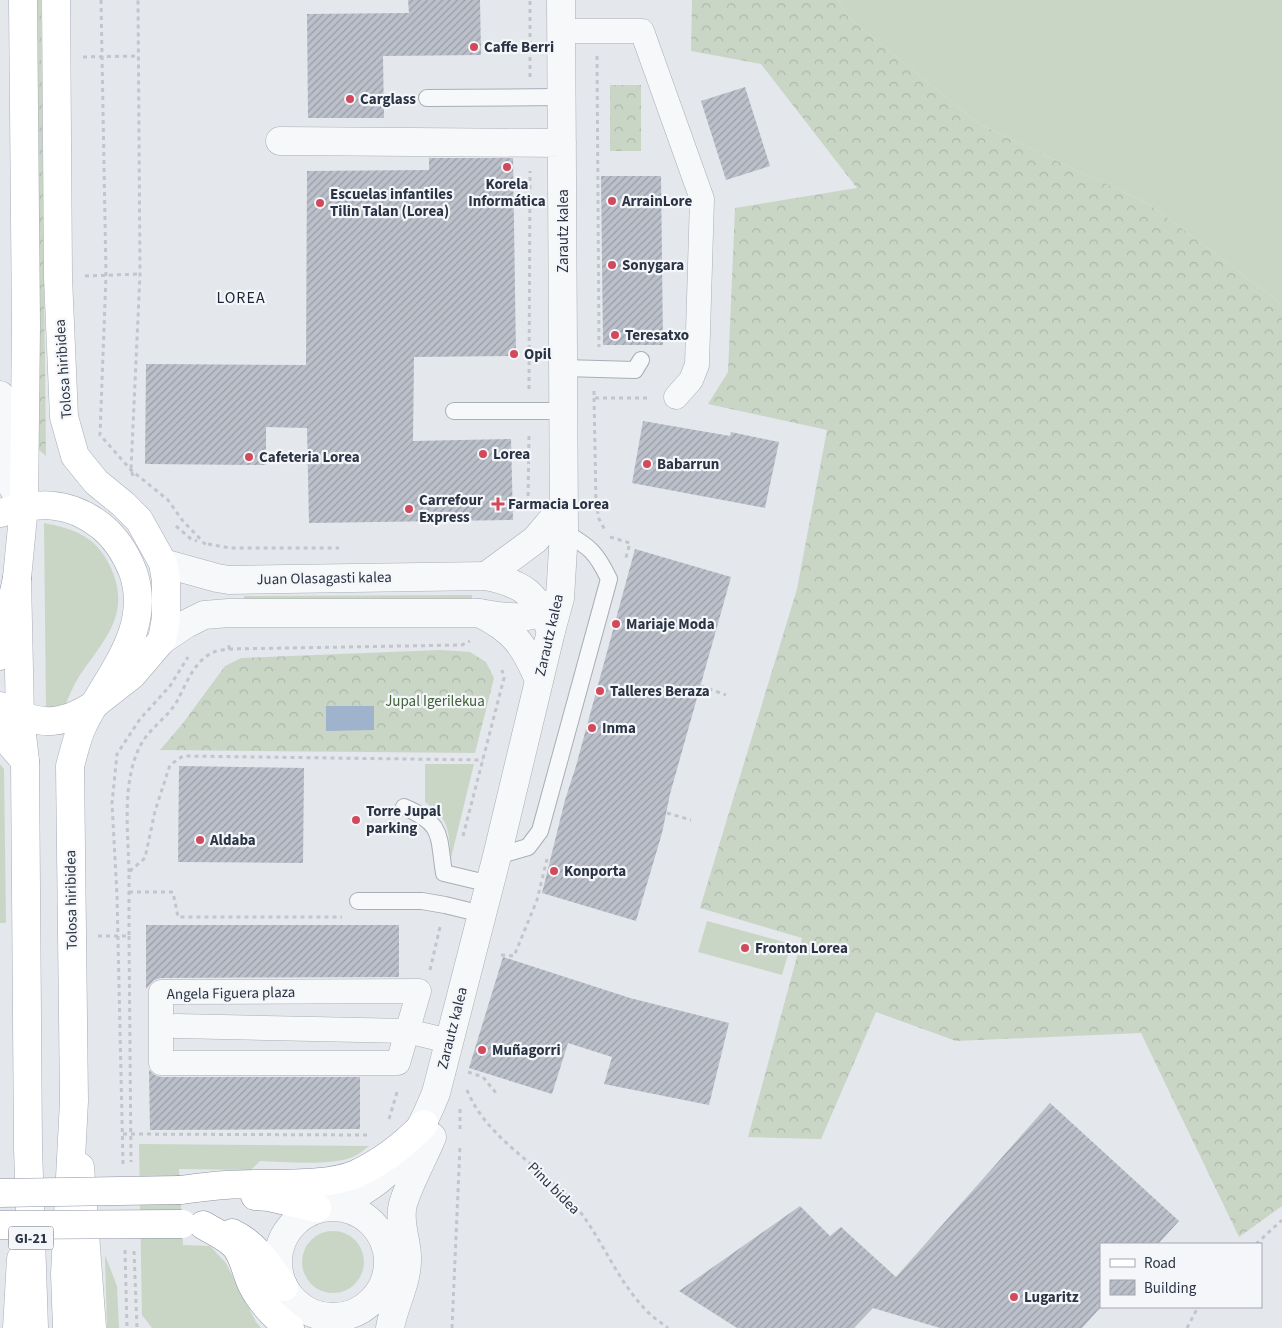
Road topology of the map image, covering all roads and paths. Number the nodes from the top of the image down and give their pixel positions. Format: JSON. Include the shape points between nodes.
{"nodes":[{"id":1,"x":23,"y":0,"type":"edge"},
{"id":2,"x":56,"y":0,"type":"edge"},
{"id":3,"x":101,"y":0,"type":"edge"},
{"id":4,"x":138,"y":0,"type":"edge"},
{"id":5,"x":530,"y":0,"type":"edge"},
{"id":6,"x":561,"y":0,"type":"edge"},
{"id":7,"x":561,"y":31,"type":"junction"},
{"id":8,"x":596,"y":31,"type":"junction"},
{"id":9,"x":562,"y":97,"type":"junction"},
{"id":10,"x":427,"y":98,"type":"dead end"},
{"id":11,"x":529,"y":98,"type":"junction"},
{"id":12,"x":280,"y":141,"type":"dead end"},
{"id":13,"x":530,"y":142,"type":"junction"},
{"id":14,"x":562,"y":143,"type":"junction"},
{"id":15,"x":641,"y":360,"type":"dead end"},
{"id":16,"x":563,"y":368,"type":"junction"},
{"id":17,"x":596,"y":369,"type":"junction"},
{"id":18,"x":0,"y":395,"type":"edge"},
{"id":19,"x":594,"y":398,"type":"junction"},
{"id":20,"x":676,"y":398,"type":"joint"},
{"id":21,"x":454,"y":411,"type":"dead end"},
{"id":22,"x":530,"y":411,"type":"junction"},
{"id":23,"x":564,"y":411,"type":"junction"},
{"id":24,"x":131,"y":470,"type":"junction"},
{"id":25,"x":134,"y":478,"type":"dead end"},
{"id":26,"x":528,"y":506,"type":"dead end"},
{"id":27,"x":12,"y":510,"type":"edge"},
{"id":28,"x":564,"y":519,"type":"junction"},
{"id":29,"x":175,"y":525,"type":"dead end"},
{"id":30,"x":609,"y":536,"type":"dead end"},
{"id":31,"x":205,"y":544,"type":"junction"},
{"id":32,"x":346,"y":548,"type":"dead end"},
{"id":33,"x":163,"y":563,"type":"junction"},
{"id":34,"x":486,"y":576,"type":"junction"},
{"id":35,"x":17,"y":578,"type":"junction"},
{"id":36,"x":217,"y":578,"type":"junction"},
{"id":37,"x":479,"y":613,"type":"junction"},
{"id":38,"x":551,"y":613,"type":"junction"},
{"id":39,"x":162,"y":640,"type":"junction"},
{"id":40,"x":229,"y":640,"type":"dead end"},
{"id":41,"x":474,"y":640,"type":"dead end"},
{"id":42,"x":229,"y":649,"type":"junction"},
{"id":43,"x":192,"y":650,"type":"dead end"},
{"id":44,"x":0,"y":656,"type":"edge"},
{"id":45,"x":539,"y":680,"type":"junction"},
{"id":46,"x":701,"y":686,"type":"dead end"},
{"id":47,"x":726,"y":695,"type":"dead end"},
{"id":48,"x":95,"y":704,"type":"junction"},
{"id":49,"x":7,"y":718,"type":"edge"},
{"id":50,"x":482,"y":760,"type":"dead end"},
{"id":51,"x":404,"y":807,"type":"dead end"},
{"id":52,"x":666,"y":813,"type":"dead end"},
{"id":53,"x":691,"y":820,"type":"dead end"},
{"id":54,"x":497,"y":856,"type":"junction"},
{"id":55,"x":129,"y":872,"type":"junction"},
{"id":56,"x":490,"y":884,"type":"junction"},
{"id":57,"x":129,"y":892,"type":"junction"},
{"id":58,"x":358,"y":901,"type":"dead end"},
{"id":59,"x":482,"y":914,"type":"junction"},
{"id":60,"x":345,"y":917,"type":"dead end"},
{"id":61,"x":72,"y":936,"type":"junction"},
{"id":62,"x":117,"y":936,"type":"junction"},
{"id":63,"x":129,"y":936,"type":"junction"},
{"id":64,"x":176,"y":1026,"type":"dead end"},
{"id":65,"x":407,"y":1031,"type":"junction"},
{"id":66,"x":448,"y":1042,"type":"junction"},
{"id":67,"x":463,"y":1070,"type":"dead end"},
{"id":68,"x":452,"y":1084,"type":"junction"},
{"id":69,"x":496,"y":1093,"type":"dead end"},
{"id":70,"x":74,"y":1101,"type":"junction"},
{"id":71,"x":460,"y":1102,"type":"dead end"},
{"id":72,"x":461,"y":1119,"type":"junction"},
{"id":73,"x":424,"y":1124,"type":"junction"},
{"id":74,"x":130,"y":1134,"type":"dead end"},
{"id":75,"x":454,"y":1136,"type":"dead end"},
{"id":76,"x":28,"y":1148,"type":"junction"},
{"id":77,"x":402,"y":1159,"type":"junction"},
{"id":78,"x":124,"y":1173,"type":"dead end"},
{"id":79,"x":180,"y":1190,"type":"junction"},
{"id":80,"x":0,"y":1193,"type":"edge"},
{"id":81,"x":326,"y":1207,"type":"junction"},
{"id":82,"x":1282,"y":1220,"type":"edge"},
{"id":83,"x":192,"y":1224,"type":"junction"},
{"id":84,"x":0,"y":1225,"type":"edge"},
{"id":85,"x":384,"y":1240,"type":"junction"},
{"id":86,"x":125,"y":1241,"type":"dead end"},
{"id":87,"x":1257,"y":1243,"type":"edge"},
{"id":88,"x":284,"y":1287,"type":"junction"},
{"id":89,"x":382,"y":1289,"type":"junction"},
{"id":90,"x":1197,"y":1308,"type":"edge"},
{"id":91,"x":298,"y":1319,"type":"edge"},
{"id":92,"x":17,"y":1328,"type":"edge"},
{"id":93,"x":34,"y":1328,"type":"edge"},
{"id":94,"x":67,"y":1328,"type":"edge"},
{"id":95,"x":92,"y":1328,"type":"edge"},
{"id":96,"x":127,"y":1328,"type":"edge"},
{"id":97,"x":326,"y":1328,"type":"edge"},
{"id":98,"x":376,"y":1328,"type":"edge"},
{"id":99,"x":390,"y":1328,"type":"edge"},
{"id":100,"x":452,"y":1328,"type":"edge"},
{"id":101,"x":668,"y":1328,"type":"edge"},
{"id":102,"x":1187,"y":1328,"type":"edge"}],
"edges":[{"from":1,"to":27,"type":"main road","via":[[26,324]]},
{"from":2,"to":33,"type":"main road","name":"Tolosa hiribidea","via":[[58,277],[64,417],[75,456],[96,482],[139,520]]},
{"from":3,"to":24,"type":"path","via":[[106,275],[100,435]]},
{"from":4,"to":24,"type":"path","via":[[140,274]]},
{"from":5,"to":11,"type":"path"},
{"from":6,"to":7,"type":"street","name":"Zarautz kalea"},
{"from":7,"to":8,"type":"street"},
{"from":7,"to":9,"type":"street","name":"Zarautz kalea"},
{"from":8,"to":17,"type":"path","via":[[599,344]]},
{"from":8,"to":20,"type":"street","via":[[642,32],[702,199],[697,365],[691,380]]},
{"from":9,"to":11,"type":"lane"},
{"from":9,"to":14,"type":"street","name":"Zarautz kalea"},
{"from":10,"to":11,"type":"lane"},
{"from":12,"to":13,"type":"street"},
{"from":13,"to":14,"type":"street"},
{"from":13,"to":22,"type":"path"},
{"from":14,"to":16,"type":"street","name":"Zarautz kalea"},
{"from":15,"to":17,"type":"lane","via":[[635,370]]},
{"from":16,"to":17,"type":"lane"},
{"from":16,"to":23,"type":"street","name":"Zarautz kalea"},
{"from":17,"to":19,"type":"path"},
{"from":18,"to":27,"type":"street","via":[[6,426],[6,476]]},
{"from":19,"to":20,"type":"path"},
{"from":19,"to":30,"type":"path","via":[[596,502],[599,519]]},
{"from":21,"to":22,"type":"lane"},
{"from":22,"to":23,"type":"lane"},
{"from":22,"to":26,"type":"path"},
{"from":23,"to":28,"type":"street","name":"Zarautz kalea"},
{"from":24,"to":25,"type":"path"},
{"from":24,"to":31,"type":"path","via":[[168,500],[182,521]]},
{"from":27,"to":35,"type":"main road"},
{"from":27,"to":48,"type":"main road","name":"Tolosa hiribidea","via":[[47,504],[63,507],[93,520],[117,542],[128,559],[138,598],[137,618],[120,662]]},
{"from":28,"to":34,"type":"street"},
{"from":28,"to":38,"type":"street","name":"Zarautz kalea"},
{"from":28,"to":54,"type":"lane","via":[[599,558],[609,579],[540,831],[528,847]]},
{"from":29,"to":31,"type":"path","via":[[191,539]]},
{"from":31,"to":32,"type":"path","via":[[230,548]]},
{"from":31,"to":36,"type":"path","via":[[216,563]]},
{"from":33,"to":36,"type":"street","name":"Juan Olasagasti kalea"},
{"from":33,"to":39,"type":"main road","name":"Tolosa hiribidea","via":[[166,618]]},
{"from":34,"to":36,"type":"street","name":"Juan Olasagasti kalea"},
{"from":34,"to":38,"type":"street","name":"Juan Olasagasti kalea","via":[[509,581],[528,592]]},
{"from":35,"to":44,"type":"main road"},
{"from":35,"to":49,"type":"main road"},
{"from":37,"to":38,"type":"street","via":[[510,618]]},
{"from":37,"to":39,"type":"street","via":[[204,615]]},
{"from":37,"to":45,"type":"street","via":[[510,633],[528,654]]},
{"from":38,"to":45,"type":"street","name":"Zarautz kalea"},
{"from":39,"to":48,"type":"main road","name":"Tolosa hiribidea","via":[[132,675]]},
{"from":40,"to":42,"type":"path"},
{"from":41,"to":42,"type":"path","via":[[462,645]]},
{"from":42,"to":55,"type":"path","via":[[214,651],[203,659],[174,705],[144,740],[132,764],[128,788]]},
{"from":43,"to":62,"type":"path","via":[[170,686],[140,720],[117,754],[112,803]]},
{"from":45,"to":54,"type":"street","name":"Zarautz kalea"},
{"from":46,"to":47,"type":"path"},
{"from":48,"to":49,"type":"main road","via":[[60,720],[46,722]]},
{"from":48,"to":61,"type":"main road","name":"Tolosa hiribidea","via":[[84,724],[70,766]]},
{"from":49,"to":76,"type":"main road","via":[[25,761]]},
{"from":50,"to":55,"type":"path","via":[[183,756],[170,766],[155,811],[145,858]]},
{"from":51,"to":56,"type":"lane","via":[[432,823],[438,835],[444,872]]},
{"from":52,"to":53,"type":"path"},
{"from":54,"to":56,"type":"street","name":"Zarautz kalea"},
{"from":55,"to":57,"type":"path"},
{"from":56,"to":59,"type":"street","name":"Zarautz kalea"},
{"from":57,"to":60,"type":"path","via":[[173,892],[178,917]]},
{"from":57,"to":63,"type":"path"},
{"from":58,"to":59,"type":"lane","via":[[422,901]]},
{"from":59,"to":66,"type":"street","name":"Zarautz kalea"},
{"from":61,"to":62,"type":"path"},
{"from":61,"to":70,"type":"main road","name":"Tolosa hiribidea"},
{"from":62,"to":63,"type":"path"},
{"from":62,"to":78,"type":"path"},
{"from":63,"to":74,"type":"path"},
{"from":64,"to":65,"type":"street"},
{"from":65,"to":65,"type":"street","name":"Angela Figuera plaza","via":[[418,991],[161,992],[161,1063],[398,1062]]},
{"from":65,"to":66,"type":"street"},
{"from":66,"to":68,"type":"street","name":"Zarautz kalea"},
{"from":67,"to":69,"type":"path","via":[[483,1077]]},
{"from":68,"to":73,"type":"street","name":"Zarautz kalea"},
{"from":68,"to":99,"type":"street","via":[[402,1205],[406,1280]]},
{"from":68,"to":101,"type":"path","name":"Pinu bidea","via":[[494,1129],[567,1196],[593,1230],[626,1286],[645,1309]]},
{"from":70,"to":94,"type":"main road","name":"Tolosa hiribidea","via":[[65,1274]]},
{"from":70,"to":95,"type":"main road","name":"Tolosa hiribidea"},
{"from":71,"to":72,"type":"path"},
{"from":72,"to":75,"type":"path"},
{"from":72,"to":100,"type":"path"},
{"from":73,"to":77,"type":"street","name":"Zarautz kalea"},
{"from":73,"to":79,"type":"main road","via":[[389,1155],[355,1174],[327,1181]]},
{"from":76,"to":92,"type":"main road"},
{"from":76,"to":93,"type":"main road","number":"GI-21"},
{"from":77,"to":81,"type":"street","name":"Zarautz kalea","via":[[378,1182],[353,1198]]},
{"from":77,"to":85,"type":"street","name":"Zarautz kalea"},
{"from":79,"to":80,"type":"main road","bridge":true},
{"from":79,"to":81,"type":"main road","via":[[269,1197]]},
{"from":81,"to":85,"type":"street","via":[[350,1209],[364,1216],[376,1226]]},
{"from":81,"to":88,"type":"street","via":[[303,1215],[290,1226],[282,1240],[278,1272]]},
{"from":82,"to":87,"type":"path"},
{"from":83,"to":84,"type":"main road","bridge":true},
{"from":83,"to":88,"type":"main road","via":[[225,1230],[241,1238],[265,1260]]},
{"from":83,"to":91,"type":"main road","via":[[220,1234],[235,1246],[252,1285],[284,1324]]},
{"from":85,"to":89,"type":"street","via":[[388,1274]]},
{"from":86,"to":96,"type":"path"},
{"from":88,"to":91,"type":"street","via":[[293,1300]]},
{"from":89,"to":91,"type":"street","via":[[371,1303],[356,1313]]},
{"from":89,"to":98,"type":"street"},
{"from":90,"to":102,"type":"path"},
{"from":91,"to":97,"type":"street"}]}
